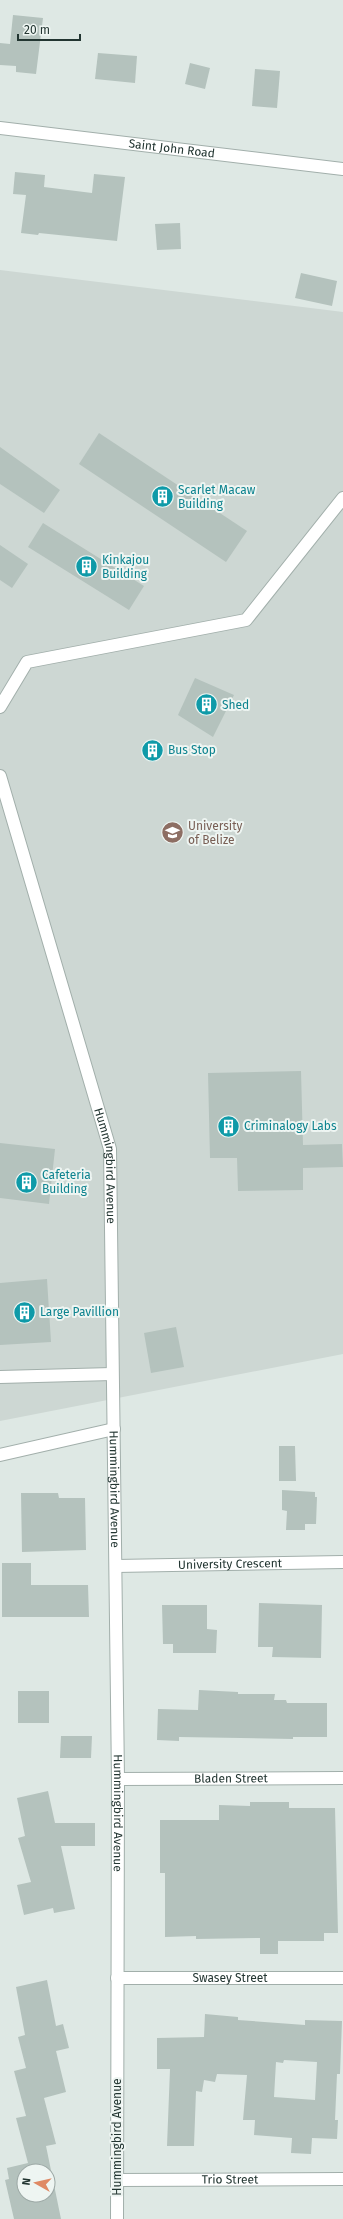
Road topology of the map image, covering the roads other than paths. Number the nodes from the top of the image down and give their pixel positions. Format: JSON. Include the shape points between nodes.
{"nodes":[{"id":1,"x":0,"y":128,"type":"edge"},
{"id":2,"x":343,"y":169,"type":"edge"},
{"id":3,"x":343,"y":498,"type":"edge"},
{"id":4,"x":0,"y":707,"type":"edge"},
{"id":5,"x":0,"y":776,"type":"edge"},
{"id":6,"x":112,"y":1374,"type":"junction"},
{"id":7,"x":0,"y":1377,"type":"edge"},
{"id":8,"x":114,"y":1429,"type":"junction"},
{"id":9,"x":0,"y":1455,"type":"edge"},
{"id":10,"x":343,"y":1562,"type":"edge"},
{"id":11,"x":116,"y":1566,"type":"junction"},
{"id":12,"x":343,"y":1778,"type":"edge"},
{"id":13,"x":118,"y":1779,"type":"junction"},
{"id":14,"x":117,"y":1978,"type":"junction"},
{"id":15,"x":343,"y":1978,"type":"edge"},
{"id":16,"x":343,"y":2179,"type":"edge"},
{"id":17,"x":117,"y":2180,"type":"junction"},
{"id":18,"x":117,"y":2219,"type":"edge"}],
"edges":[{"from":1,"to":2,"type":"street","name":"Saint John Road"},
{"from":3,"to":4,"type":"street","via":[[246,620],[27,662]]},
{"from":5,"to":6,"type":"street","name":"Hummingbird Avenue","via":[[110,1149]]},
{"from":6,"to":7,"type":"street"},
{"from":6,"to":8,"type":"street","name":"Hummingbird Avenue"},
{"from":8,"to":9,"type":"street"},
{"from":8,"to":11,"type":"street","name":"Hummingbird Avenue"},
{"from":10,"to":11,"type":"street","name":"University Crescent"},
{"from":11,"to":13,"type":"street","name":"Hummingbird Avenue"},
{"from":12,"to":13,"type":"street","name":"Bladen Street"},
{"from":13,"to":14,"type":"street","name":"Hummingbird Avenue"},
{"from":14,"to":15,"type":"street","name":"Swasey Street"},
{"from":14,"to":17,"type":"street","name":"Hummingbird Avenue"},
{"from":16,"to":17,"type":"street","name":"Trio Street"},
{"from":17,"to":18,"type":"street","name":"Hummingbird Avenue"}]}
